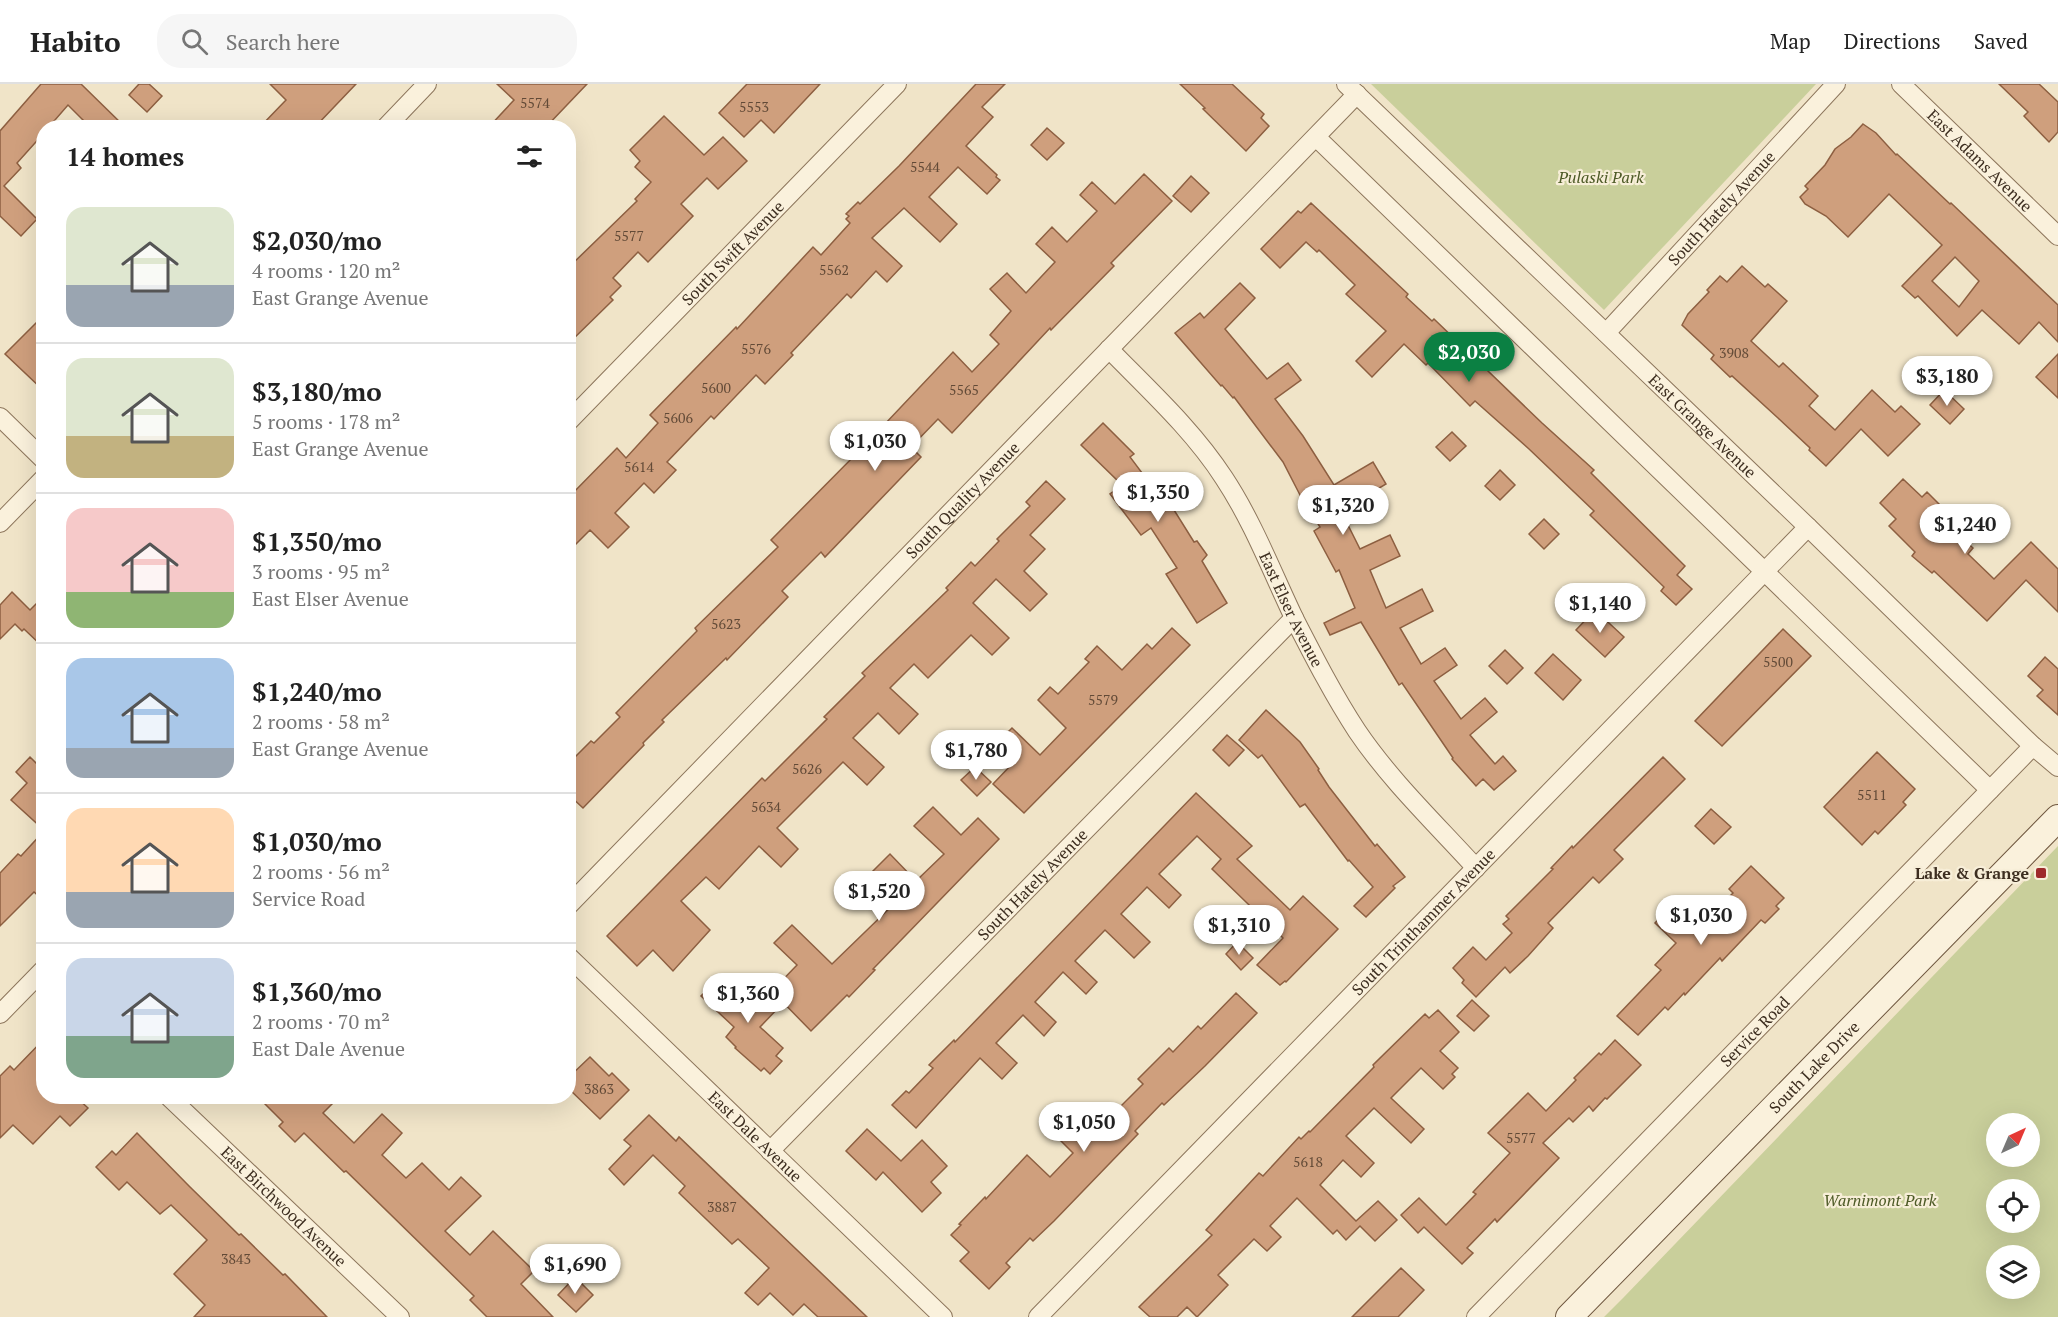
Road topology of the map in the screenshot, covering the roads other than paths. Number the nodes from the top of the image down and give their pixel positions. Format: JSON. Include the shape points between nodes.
{"nodes":[{"id":1,"x":427,"y":84,"type":"edge"},
{"id":2,"x":897,"y":84,"type":"edge"},
{"id":3,"x":1836,"y":84,"type":"edge"},
{"id":4,"x":1900,"y":84,"type":"edge"},
{"id":5,"x":1352,"y":89,"type":"edge"},
{"id":6,"x":393,"y":120,"type":"edge"},
{"id":7,"x":1316,"y":137,"type":"junction"},
{"id":8,"x":2058,"y":236,"type":"edge"},
{"id":9,"x":1606,"y":333,"type":"junction"},
{"id":10,"x":1109,"y":349,"type":"junction"},
{"id":11,"x":576,"y":414,"type":"edge"},
{"id":12,"x":0,"y":417,"type":"edge"},
{"id":13,"x":36,"y":452,"type":"edge"},
{"id":14,"x":36,"y":486,"type":"edge"},
{"id":15,"x":0,"y":523,"type":"edge"},
{"id":16,"x":1808,"y":527,"type":"junction"},
{"id":17,"x":1765,"y":571,"type":"junction"},
{"id":18,"x":1294,"y":618,"type":"junction"},
{"id":19,"x":2033,"y":746,"type":"junction"},
{"id":20,"x":2058,"y":767,"type":"edge"},
{"id":21,"x":1990,"y":790,"type":"junction"},
{"id":22,"x":2058,"y":818,"type":"edge"},
{"id":23,"x":1476,"y":868,"type":"junction"},
{"id":24,"x":576,"y":898,"type":"edge"},
{"id":25,"x":576,"y":964,"type":"edge"},
{"id":26,"x":36,"y":979,"type":"edge"},
{"id":27,"x":0,"y":1014,"type":"edge"},
{"id":28,"x":176,"y":1104,"type":"edge"},
{"id":29,"x":770,"y":1150,"type":"junction"},
{"id":30,"x":400,"y":1317,"type":"edge"},
{"id":31,"x":943,"y":1317,"type":"edge"},
{"id":32,"x":1038,"y":1317,"type":"edge"},
{"id":33,"x":1476,"y":1317,"type":"edge"},
{"id":34,"x":1569,"y":1317,"type":"edge"}],
"edges":[{"from":1,"to":6,"type":"street"},
{"from":2,"to":11,"type":"street","name":"South Swift Avenue"},
{"from":3,"to":9,"type":"street","name":"South Hately Avenue"},
{"from":4,"to":8,"type":"street","name":"East Adams Avenue"},
{"from":5,"to":7,"type":"street","name":"South Quality Avenue"},
{"from":5,"to":9,"type":"street","name":"East Grange Avenue"},
{"from":7,"to":10,"type":"street","name":"South Quality Avenue"},
{"from":7,"to":17,"type":"street"},
{"from":9,"to":16,"type":"street","name":"East Grange Avenue"},
{"from":10,"to":18,"type":"street","name":"East Elser Avenue","via":[[1162,403],[1223,476],[1245,513]]},
{"from":10,"to":24,"type":"street","name":"South Quality Avenue"},
{"from":12,"to":13,"type":"street"},
{"from":14,"to":15,"type":"street"},
{"from":16,"to":17,"type":"street","name":"South Trinthammer Avenue"},
{"from":16,"to":19,"type":"street","name":"East Grange Avenue"},
{"from":17,"to":21,"type":"street"},
{"from":17,"to":23,"type":"street","name":"South Trinthammer Avenue"},
{"from":18,"to":23,"type":"street","name":"East Elser Avenue","via":[[1358,732]]},
{"from":18,"to":29,"type":"street","name":"South Hately Avenue"},
{"from":19,"to":20,"type":"street","name":"East Grange Avenue"},
{"from":19,"to":21,"type":"street","name":"Service Road"},
{"from":21,"to":33,"type":"street","name":"Service Road"},
{"from":22,"to":34,"type":"main road","name":"South Lake Drive"},
{"from":23,"to":32,"type":"street","name":"South Trinthammer Avenue"},
{"from":25,"to":29,"type":"street","name":"East Dale Avenue"},
{"from":26,"to":27,"type":"street"},
{"from":28,"to":30,"type":"street","name":"East Birchwood Avenue"},
{"from":29,"to":31,"type":"street","name":"East Dale Avenue"}]}
